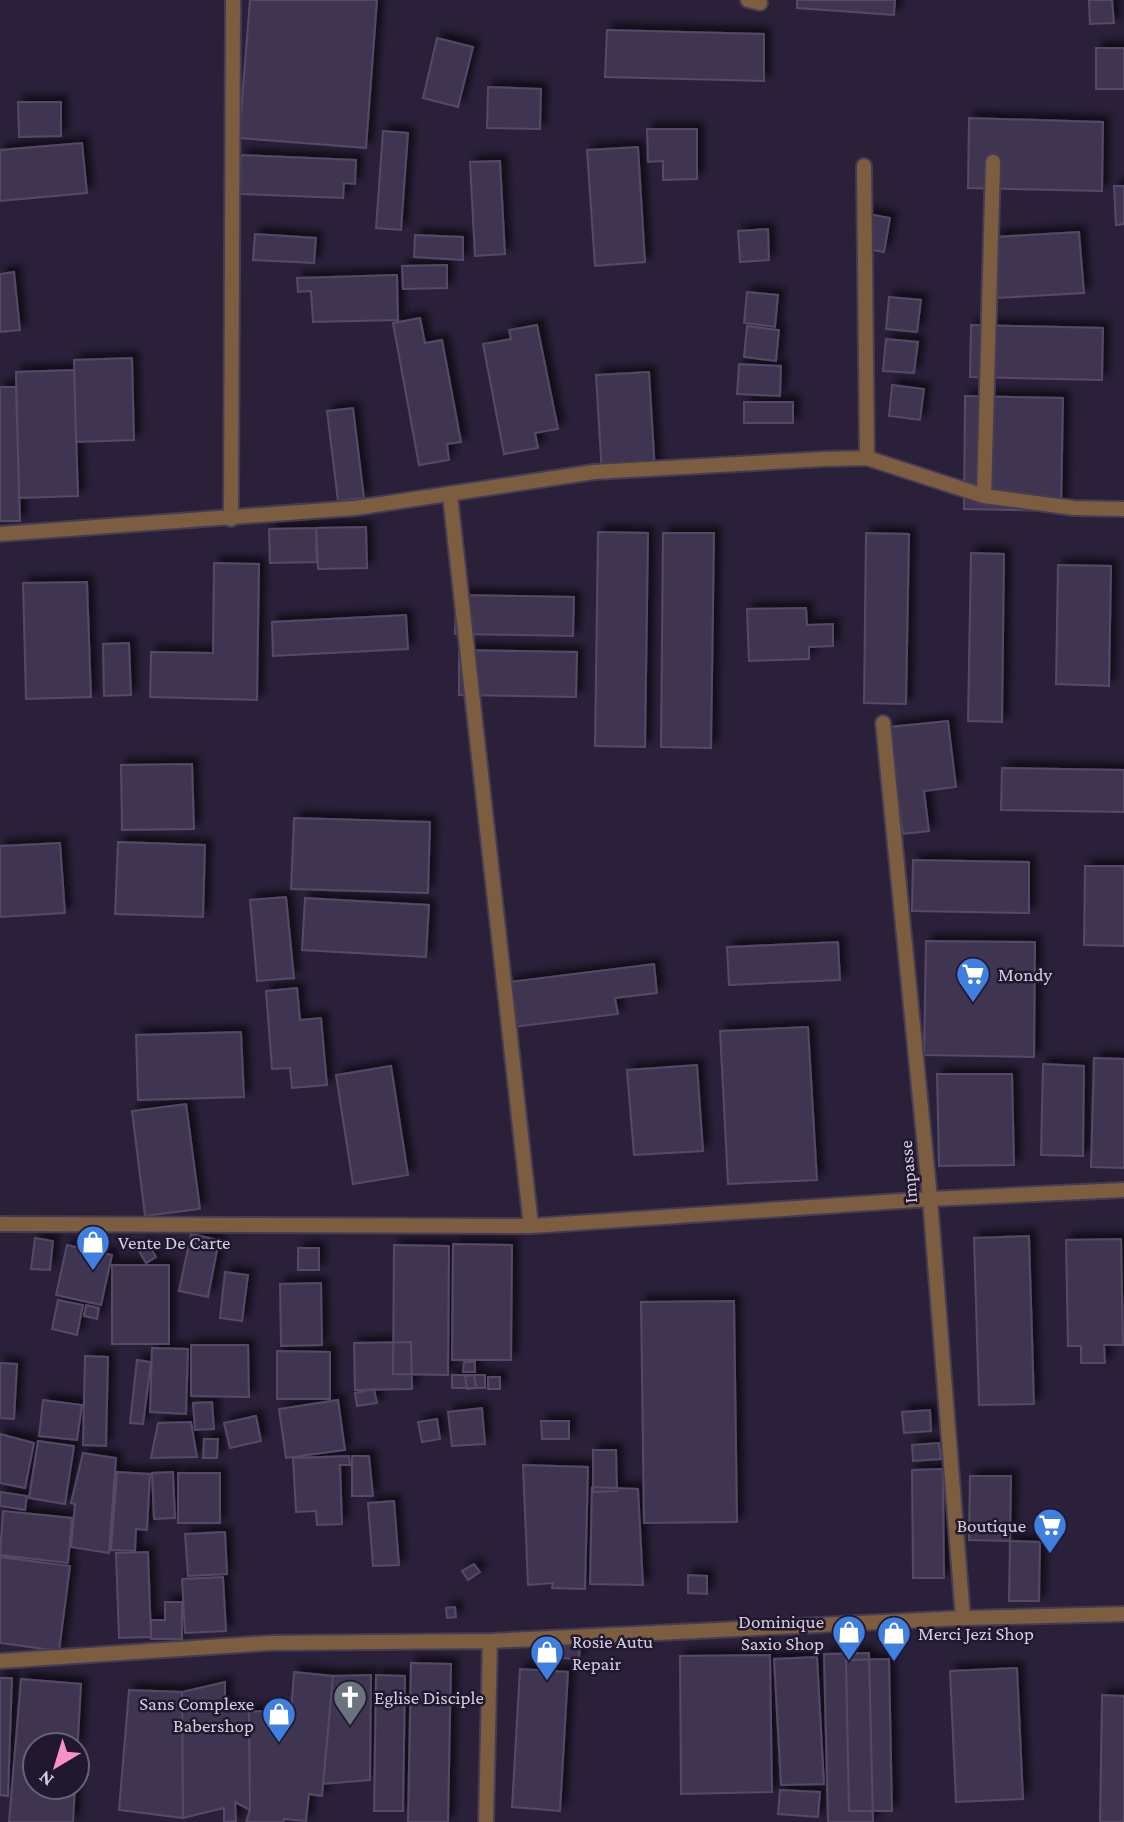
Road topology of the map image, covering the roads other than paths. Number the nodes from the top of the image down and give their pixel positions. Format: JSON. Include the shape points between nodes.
{"nodes":[{"id":1,"x":233,"y":0,"type":"edge"},
{"id":2,"x":993,"y":162,"type":"dead end"},
{"id":3,"x":864,"y":166,"type":"dead end"},
{"id":4,"x":867,"y":458,"type":"junction"},
{"id":5,"x":450,"y":495,"type":"junction"},
{"id":6,"x":984,"y":496,"type":"junction"},
{"id":7,"x":1124,"y":509,"type":"edge"},
{"id":8,"x":231,"y":519,"type":"junction"},
{"id":9,"x":0,"y":534,"type":"edge"},
{"id":10,"x":883,"y":723,"type":"dead end"},
{"id":11,"x":1124,"y":1190,"type":"edge"},
{"id":12,"x":930,"y":1199,"type":"junction"},
{"id":13,"x":0,"y":1224,"type":"edge"},
{"id":14,"x":531,"y":1226,"type":"junction"},
{"id":15,"x":1124,"y":1615,"type":"edge"},
{"id":16,"x":963,"y":1618,"type":"junction"},
{"id":17,"x":490,"y":1641,"type":"junction"},
{"id":18,"x":0,"y":1661,"type":"edge"},
{"id":19,"x":486,"y":1822,"type":"edge"}],
"edges":[{"from":1,"to":8,"type":"street"},
{"from":2,"to":6,"type":"street"},
{"from":3,"to":4,"type":"street"},
{"from":4,"to":5,"type":"street","via":[[594,472]]},
{"from":4,"to":6,"type":"street"},
{"from":5,"to":8,"type":"street"},
{"from":5,"to":14,"type":"street"},
{"from":6,"to":7,"type":"street","via":[[1074,508]]},
{"from":8,"to":9,"type":"street"},
{"from":10,"to":12,"type":"street","name":"Impasse"},
{"from":11,"to":12,"type":"street"},
{"from":12,"to":14,"type":"street"},
{"from":12,"to":16,"type":"street","name":"Impasse"},
{"from":13,"to":14,"type":"street"},
{"from":15,"to":16,"type":"street"},
{"from":16,"to":17,"type":"street"},
{"from":17,"to":18,"type":"street","via":[[269,1643]]},
{"from":17,"to":19,"type":"street"}]}
